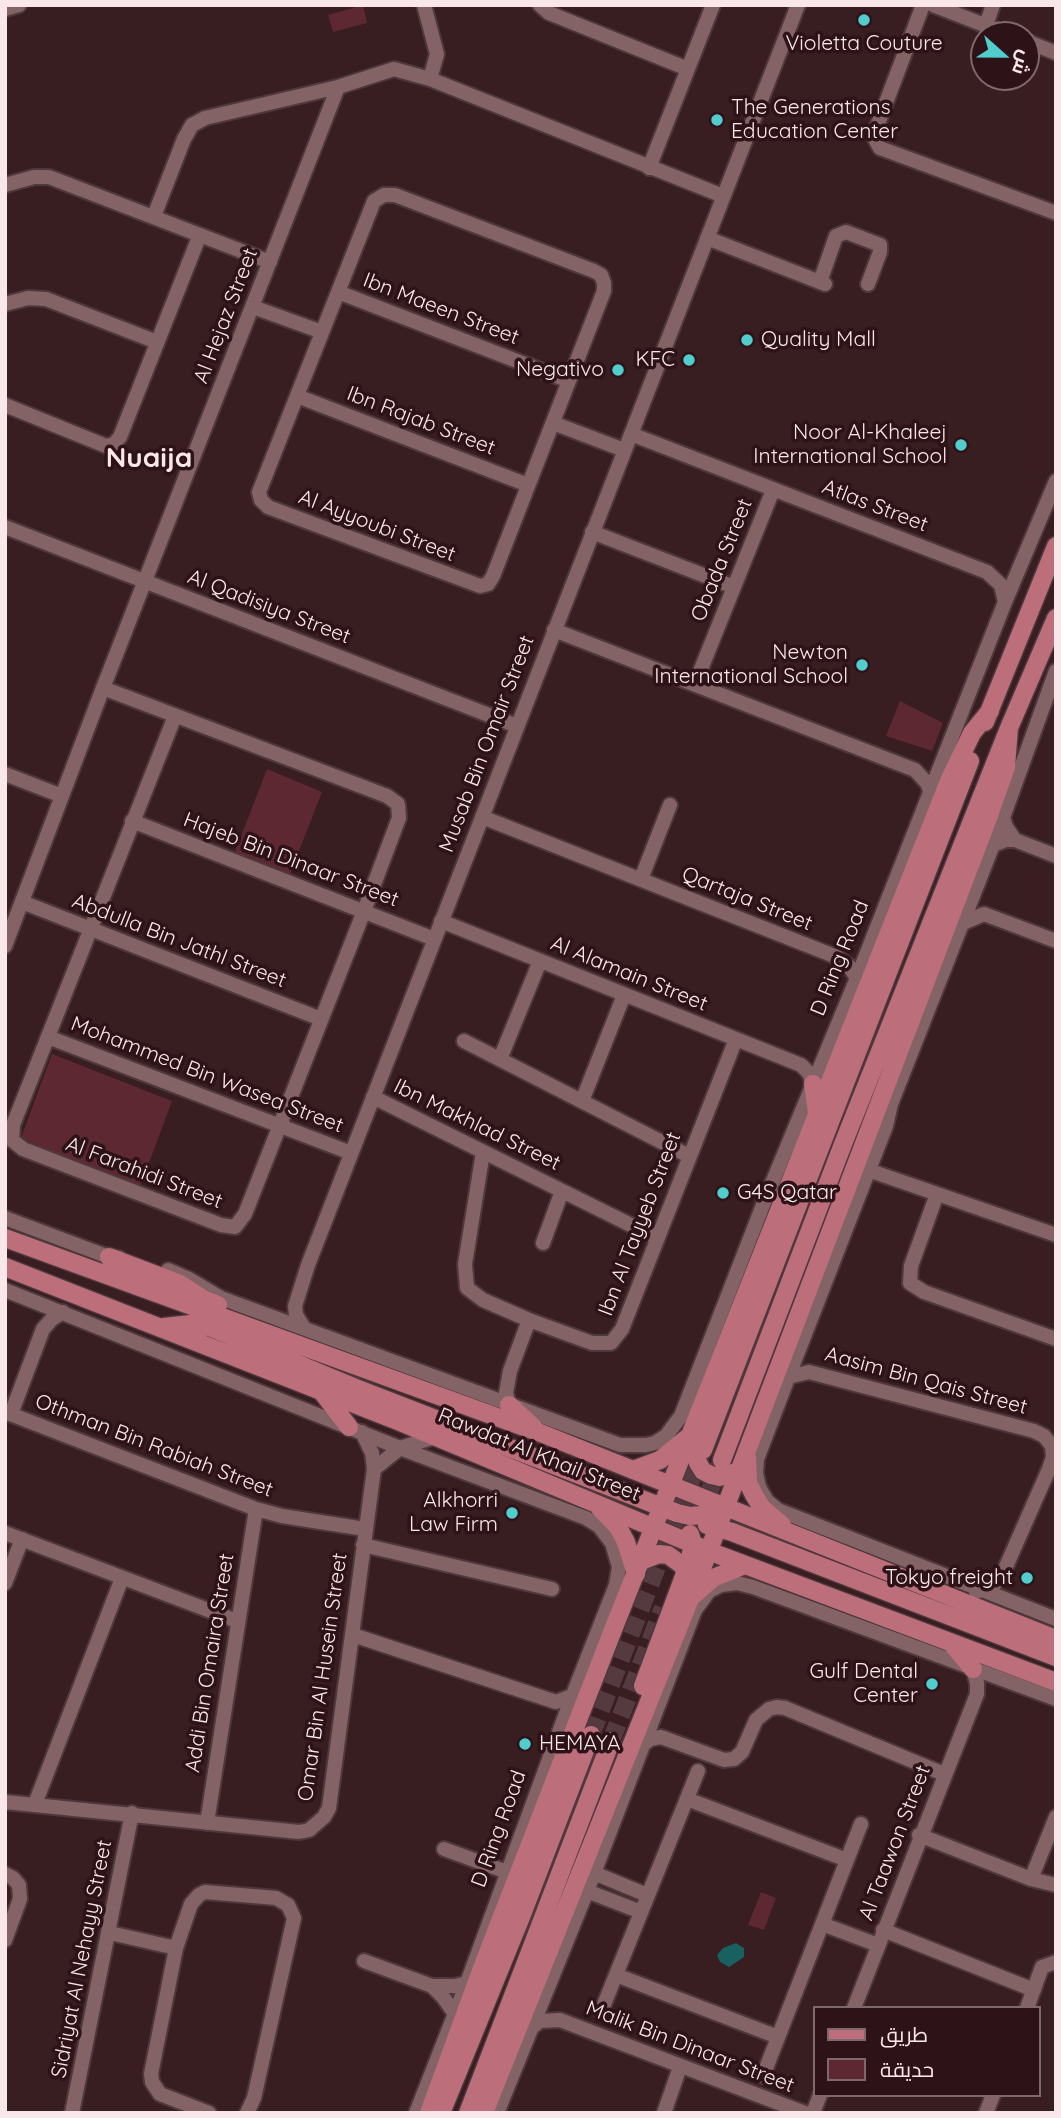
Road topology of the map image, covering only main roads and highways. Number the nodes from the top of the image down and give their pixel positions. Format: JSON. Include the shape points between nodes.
{"nodes":[{"id":1,"x":1056,"y":546,"type":"edge"},
{"id":2,"x":1056,"y":618,"type":"edge"},
{"id":3,"x":990,"y":711,"type":"junction"},
{"id":4,"x":1009,"y":728,"type":"junction"},
{"id":5,"x":894,"y":922,"type":"junction"},
{"id":6,"x":870,"y":944,"type":"road end"},
{"id":7,"x":953,"y":948,"type":"road end"},
{"id":8,"x":926,"y":981,"type":"junction"},
{"id":9,"x":813,"y":1084,"type":"road end"},
{"id":10,"x":876,"y":1114,"type":"junction"},
{"id":11,"x":816,"y":1121,"type":"junction"},
{"id":12,"x":880,"y":1142,"type":"road end"},
{"id":13,"x":5,"y":1238,"type":"edge"},
{"id":14,"x":765,"y":1244,"type":"junction"},
{"id":15,"x":109,"y":1257,"type":"road end"},
{"id":16,"x":5,"y":1267,"type":"edge"},
{"id":17,"x":811,"y":1318,"type":"road end"},
{"id":18,"x":163,"y":1328,"type":"junction"},
{"id":19,"x":303,"y":1337,"type":"junction"},
{"id":20,"x":792,"y":1348,"type":"junction"},
{"id":21,"x":322,"y":1392,"type":"junction"},
{"id":22,"x":509,"y":1405,"type":"road end"},
{"id":23,"x":356,"y":1429,"type":"road end"},
{"id":24,"x":538,"y":1432,"type":"junction"},
{"id":25,"x":691,"y":1434,"type":"junction"},
{"id":26,"x":750,"y":1441,"type":"junction"},
{"id":27,"x":700,"y":1452,"type":"junction"},
{"id":28,"x":722,"y":1460,"type":"tunnel mouth"},
{"id":29,"x":634,"y":1470,"type":"junction"},
{"id":30,"x":739,"y":1471,"type":"junction"},
{"id":31,"x":678,"y":1488,"type":"junction"},
{"id":32,"x":594,"y":1502,"type":"junction"},
{"id":33,"x":662,"y":1508,"type":"junction"},
{"id":34,"x":725,"y":1508,"type":"junction"},
{"id":35,"x":689,"y":1520,"type":"junction"},
{"id":36,"x":654,"y":1527,"type":"junction"},
{"id":37,"x":718,"y":1527,"type":"junction"},
{"id":38,"x":795,"y":1536,"type":"junction"},
{"id":39,"x":701,"y":1548,"type":"junction"},
{"id":40,"x":745,"y":1565,"type":"junction"},
{"id":41,"x":639,"y":1567,"type":"junction"},
{"id":42,"x":686,"y":1573,"type":"junction"},
{"id":43,"x":689,"y":1602,"type":"junction"},
{"id":44,"x":1056,"y":1639,"type":"edge"},
{"id":45,"x":950,"y":1643,"type":"junction"},
{"id":46,"x":1056,"y":1657,"type":"edge"},
{"id":47,"x":973,"y":1669,"type":"road end"},
{"id":48,"x":1056,"y":1682,"type":"edge"},
{"id":49,"x":591,"y":1735,"type":"tunnel mouth"},
{"id":50,"x":611,"y":1741,"type":"tunnel mouth"},
{"id":51,"x":618,"y":1779,"type":"junction"},
{"id":52,"x":614,"y":1822,"type":"road end"},
{"id":53,"x":597,"y":1832,"type":"junction"},
{"id":54,"x":558,"y":1926,"type":"junction"},
{"id":55,"x":564,"y":1947,"type":"road end"},
{"id":56,"x":429,"y":2111,"type":"edge"},
{"id":57,"x":468,"y":2113,"type":"edge"},
{"id":58,"x":484,"y":2113,"type":"edge"}],
"edges":[{"from":1,"to":3,"type":"main road"},
{"from":2,"to":4,"type":"main road"},
{"from":3,"to":5,"type":"main road","via":[[960,757]]},
{"from":3,"to":27,"type":"main road"},
{"from":4,"to":8,"type":"main road","via":[[1006,767]]},
{"from":4,"to":28,"type":"main road"},
{"from":5,"to":6,"type":"main road"},
{"from":5,"to":11,"type":"main road"},
{"from":7,"to":8,"type":"main road"},
{"from":8,"to":10,"type":"main road"},
{"from":9,"to":11,"type":"main road"},
{"from":10,"to":12,"type":"main road"},
{"from":10,"to":20,"type":"main road"},
{"from":11,"to":14,"type":"main road"},
{"from":13,"to":19,"type":"main road","name":"Rawdat Al Khail Street"},
{"from":14,"to":25,"type":"main road"},
{"from":14,"to":27,"type":"main road","via":[[756,1296]]},
{"from":15,"to":19,"type":"main road"},
{"from":16,"to":18,"type":"main road","name":"Rawdat Al Khail Street"},
{"from":17,"to":20,"type":"main road"},
{"from":18,"to":21,"type":"main road","name":"Rawdat Al Khail Street"},
{"from":18,"to":33,"type":"main road","via":[[191,1324],[209,1328]]},
{"from":19,"to":24,"type":"main road","name":"Rawdat Al Khail Street"},
{"from":20,"to":26,"type":"main road"},
{"from":21,"to":23,"type":"main road"},
{"from":21,"to":32,"type":"main road","name":"Rawdat Al Khail Street"},
{"from":22,"to":24,"type":"main road"},
{"from":24,"to":29,"type":"main road","name":"Rawdat Al Khail Street"},
{"from":25,"to":29,"type":"main road","via":[[660,1460]]},
{"from":25,"to":31,"type":"main road"},
{"from":26,"to":30,"type":"main road"},
{"from":26,"to":38,"type":"main road","via":[[746,1469],[754,1495],[762,1508]]},
{"from":27,"to":30,"type":"main road","via":[[703,1471],[711,1475]]},
{"from":27,"to":31,"type":"main road"},
{"from":29,"to":31,"type":"main road","name":"Rawdat Al Khail Street"},
{"from":30,"to":34,"type":"main road"},
{"from":31,"to":33,"type":"main road"},
{"from":31,"to":34,"type":"main road","name":"Rawdat Al Khail Street"},
{"from":31,"to":35,"type":"main road"},
{"from":32,"to":36,"type":"main road","name":"Rawdat Al Khail Street"},
{"from":32,"to":41,"type":"main road","via":[[618,1527]]},
{"from":33,"to":35,"type":"main road"},
{"from":33,"to":36,"type":"main road"},
{"from":34,"to":35,"type":"main road"},
{"from":34,"to":37,"type":"main road"},
{"from":34,"to":38,"type":"main road","name":"Rawdat Al Khail Street"},
{"from":35,"to":36,"type":"main road"},
{"from":35,"to":37,"type":"main road"},
{"from":35,"to":39,"type":"main road"},
{"from":36,"to":39,"type":"main road","name":"Rawdat Al Khail Street"},
{"from":36,"to":41,"type":"main road"},
{"from":37,"to":39,"type":"main road"},
{"from":37,"to":46,"type":"main road"},
{"from":38,"to":44,"type":"main road","name":"Rawdat Al Khail Street"},
{"from":39,"to":40,"type":"main road","name":"Rawdat Al Khail Street"},
{"from":39,"to":42,"type":"main road"},
{"from":39,"to":43,"type":"main road"},
{"from":40,"to":43,"type":"main road","via":[[713,1578]]},
{"from":40,"to":45,"type":"main road","name":"Rawdat Al Khail Street"},
{"from":41,"to":42,"type":"main road","via":[[659,1554],[668,1555]]},
{"from":41,"to":56,"type":"main road"},
{"from":42,"to":51,"type":"main road","via":[[625,1734]]},
{"from":43,"to":51,"type":"main road"},
{"from":45,"to":47,"type":"main road"},
{"from":45,"to":48,"type":"main road","name":"Rawdat Al Khail Street"},
{"from":49,"to":56,"type":"main road","via":[[521,1917]]},
{"from":50,"to":57,"type":"main road"},
{"from":51,"to":53,"type":"main road"},
{"from":52,"to":53,"type":"main road"},
{"from":53,"to":54,"type":"main road"},
{"from":54,"to":55,"type":"main road"},
{"from":54,"to":58,"type":"main road"}]}
